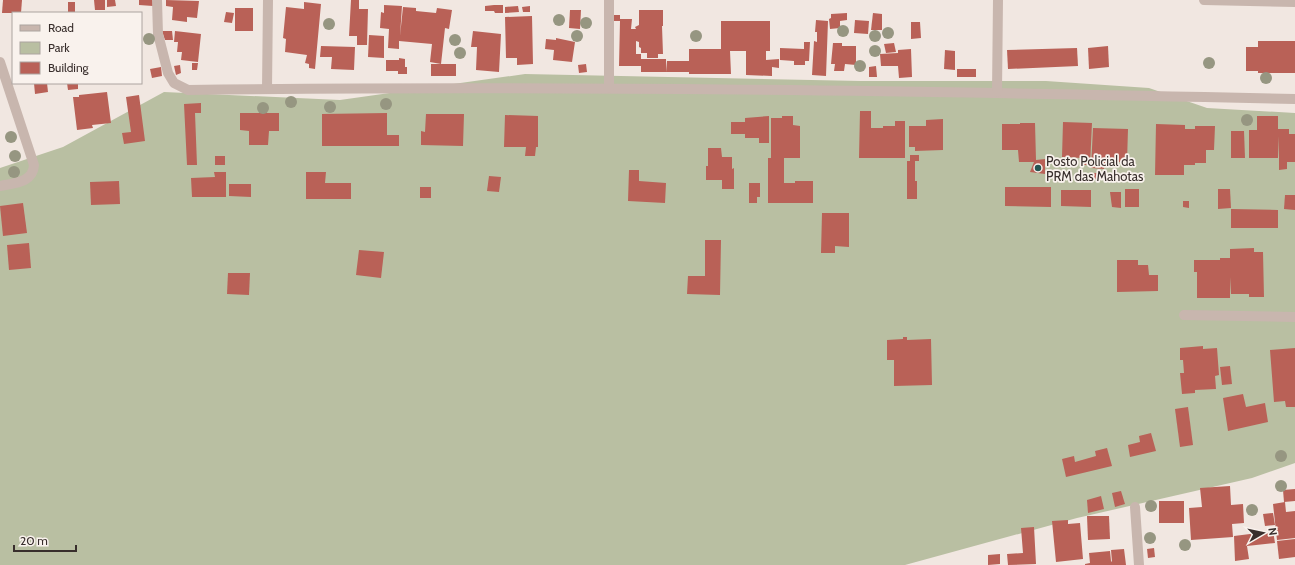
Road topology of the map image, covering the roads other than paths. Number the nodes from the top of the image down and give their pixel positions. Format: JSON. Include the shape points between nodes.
{"nodes":[{"id":1,"x":157,"y":0,"type":"edge"},
{"id":2,"x":268,"y":0,"type":"edge"},
{"id":3,"x":608,"y":0,"type":"edge"},
{"id":4,"x":998,"y":0,"type":"edge"},
{"id":5,"x":1204,"y":0,"type":"edge"},
{"id":6,"x":1218,"y":0,"type":"edge"},
{"id":7,"x":1295,"y":2,"type":"edge"},
{"id":8,"x":0,"y":62,"type":"edge"},
{"id":9,"x":609,"y":88,"type":"junction"},
{"id":10,"x":267,"y":89,"type":"junction"},
{"id":11,"x":997,"y":92,"type":"junction"},
{"id":12,"x":1295,"y":99,"type":"edge"},
{"id":13,"x":0,"y":186,"type":"edge"},
{"id":14,"x":1184,"y":315,"type":"dead end"},
{"id":15,"x":1295,"y":317,"type":"edge"},
{"id":16,"x":1135,"y":507,"type":"dead end"},
{"id":17,"x":1139,"y":565,"type":"edge"}],
"edges":[{"from":1,"to":10,"type":"street","via":[[158,34],[168,73],[174,83],[188,90]]},
{"from":2,"to":10,"type":"street"},
{"from":3,"to":9,"type":"street"},
{"from":4,"to":11,"type":"street"},
{"from":5,"to":6,"type":"street"},
{"from":6,"to":7,"type":"street"},
{"from":8,"to":13,"type":"street","via":[[34,165],[31,176],[18,183]]},
{"from":9,"to":10,"type":"street"},
{"from":9,"to":11,"type":"street"},
{"from":11,"to":12,"type":"street"},
{"from":14,"to":15,"type":"street"},
{"from":16,"to":17,"type":"street"}]}
